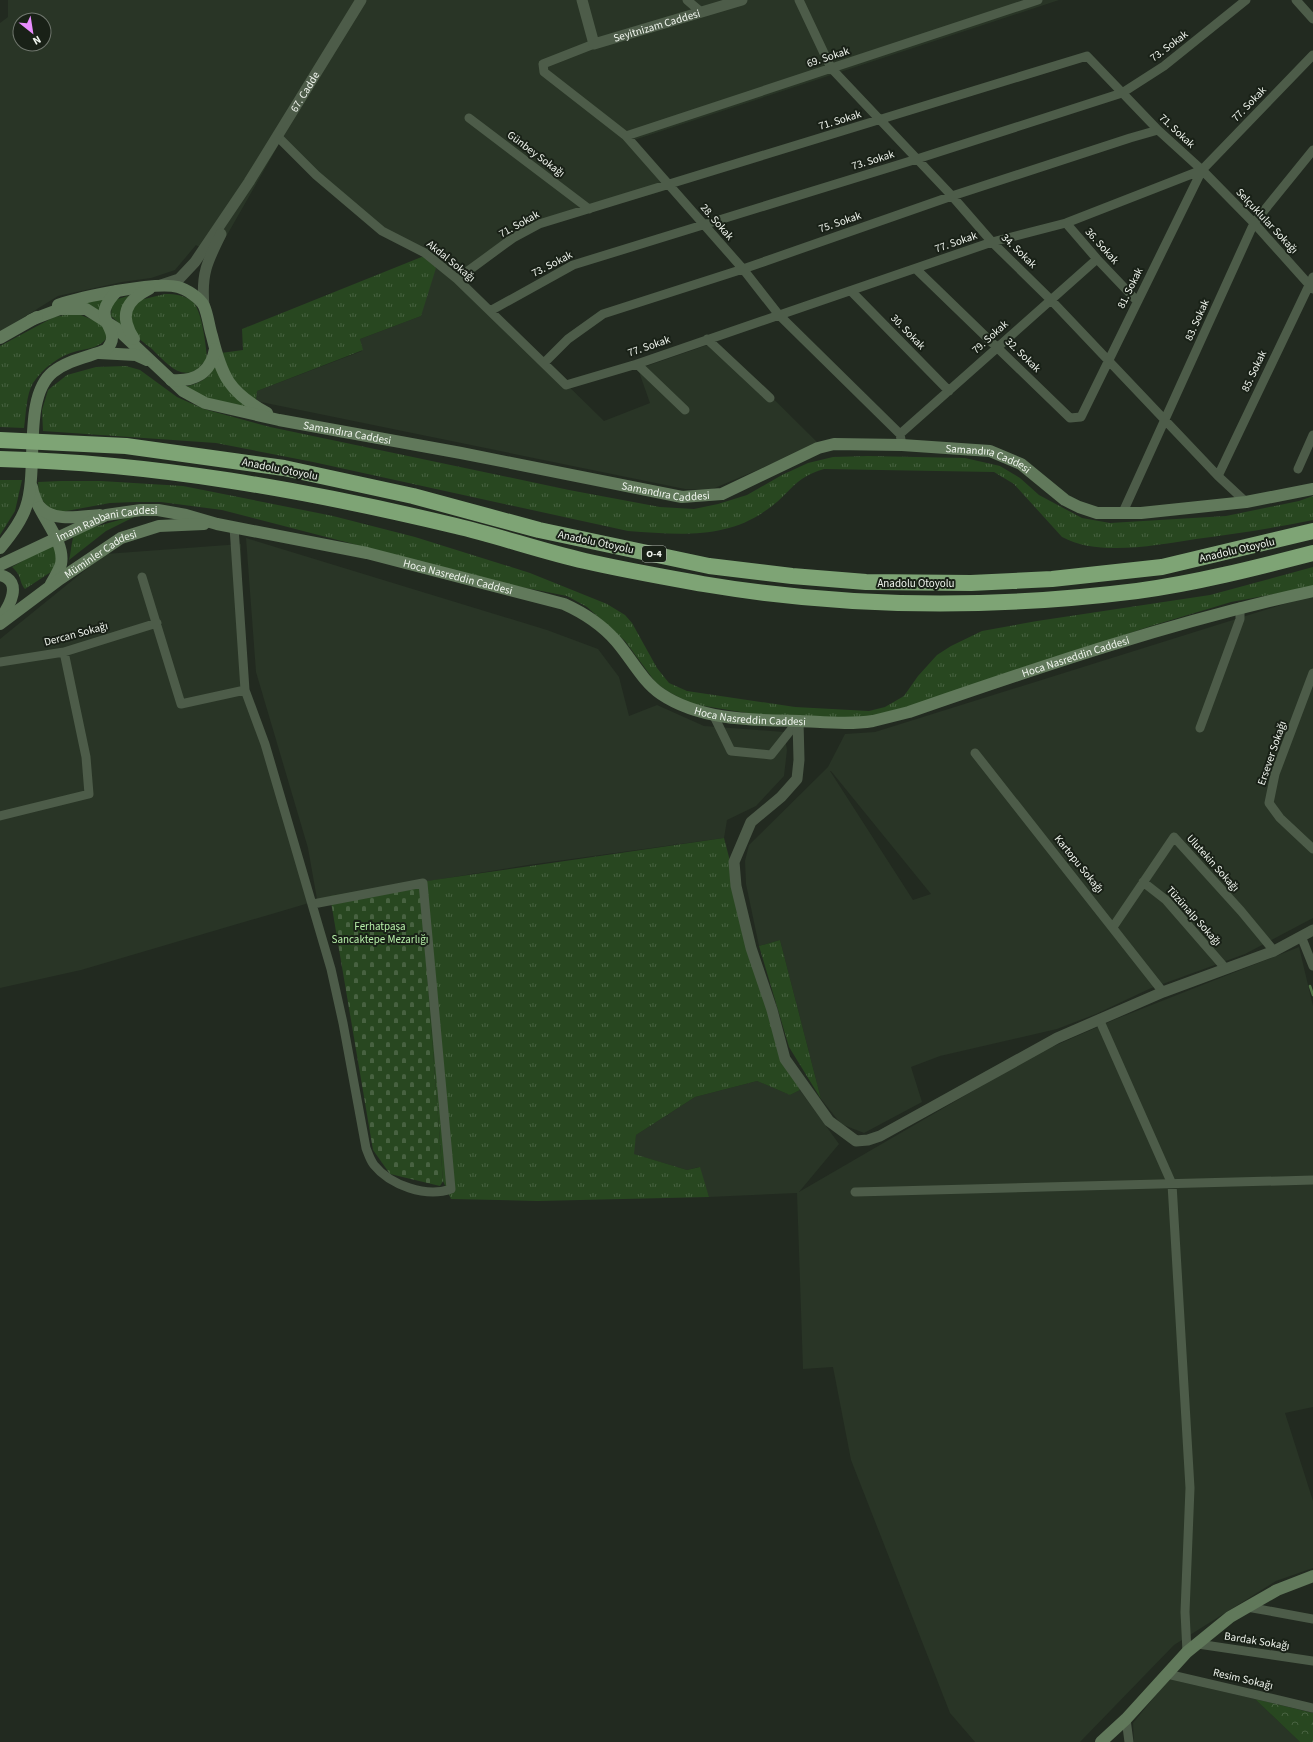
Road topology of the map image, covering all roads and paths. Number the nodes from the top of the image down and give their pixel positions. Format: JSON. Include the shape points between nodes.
{"nodes":[{"id":1,"x":361,"y":0,"type":"edge"},
{"id":2,"x":582,"y":0,"type":"edge"},
{"id":3,"x":687,"y":0,"type":"edge"},
{"id":4,"x":742,"y":0,"type":"edge"},
{"id":5,"x":799,"y":0,"type":"edge"},
{"id":6,"x":1038,"y":0,"type":"edge"},
{"id":7,"x":1246,"y":0,"type":"edge"},
{"id":8,"x":1296,"y":0,"type":"edge"},
{"id":9,"x":700,"y":12,"type":"junction"},
{"id":10,"x":1313,"y":19,"type":"edge"},
{"id":11,"x":594,"y":44,"type":"junction"},
{"id":12,"x":1313,"y":55,"type":"edge"},
{"id":13,"x":831,"y":68,"type":"junction"},
{"id":14,"x":1122,"y":93,"type":"junction"},
{"id":15,"x":469,"y":118,"type":"dead end"},
{"id":16,"x":880,"y":120,"type":"junction"},
{"id":17,"x":1158,"y":130,"type":"junction"},
{"id":18,"x":277,"y":136,"type":"junction"},
{"id":19,"x":626,"y":136,"type":"junction"},
{"id":20,"x":1313,"y":150,"type":"edge"},
{"id":21,"x":918,"y":159,"type":"junction"},
{"id":22,"x":1202,"y":170,"type":"junction"},
{"id":23,"x":248,"y":182,"type":"junction"},
{"id":24,"x":670,"y":185,"type":"junction"},
{"id":25,"x":952,"y":196,"type":"junction"},
{"id":26,"x":589,"y":209,"type":"junction"},
{"id":27,"x":1066,"y":223,"type":"junction"},
{"id":28,"x":1254,"y":223,"type":"junction"},
{"id":29,"x":704,"y":224,"type":"junction"},
{"id":30,"x":992,"y":242,"type":"junction"},
{"id":31,"x":1097,"y":259,"type":"junction"},
{"id":32,"x":743,"y":269,"type":"junction"},
{"id":33,"x":916,"y":269,"type":"junction"},
{"id":34,"x":457,"y":279,"type":"junction"},
{"id":35,"x":1312,"y":283,"type":"edge"},
{"id":36,"x":153,"y":287,"type":"junction"},
{"id":37,"x":117,"y":291,"type":"junction"},
{"id":38,"x":851,"y":291,"type":"junction"},
{"id":39,"x":1050,"y":299,"type":"junction"},
{"id":40,"x":1137,"y":301,"type":"junction"},
{"id":41,"x":204,"y":306,"type":"junction"},
{"id":42,"x":490,"y":311,"type":"junction"},
{"id":43,"x":779,"y":315,"type":"junction"},
{"id":44,"x":31,"y":320,"type":"junction"},
{"id":45,"x":108,"y":323,"type":"junction"},
{"id":46,"x":0,"y":338,"type":"edge"},
{"id":47,"x":707,"y":339,"type":"junction"},
{"id":48,"x":997,"y":347,"type":"junction"},
{"id":49,"x":138,"y":348,"type":"junction"},
{"id":50,"x":215,"y":349,"type":"junction"},
{"id":51,"x":99,"y":353,"type":"junction"},
{"id":52,"x":1108,"y":360,"type":"junction"},
{"id":53,"x":154,"y":363,"type":"junction"},
{"id":54,"x":544,"y":363,"type":"junction"},
{"id":55,"x":637,"y":364,"type":"junction"},
{"id":56,"x":171,"y":380,"type":"junction"},
{"id":57,"x":566,"y":385,"type":"joint"},
{"id":58,"x":949,"y":390,"type":"junction"},
{"id":59,"x":770,"y":398,"type":"dead end"},
{"id":60,"x":685,"y":410,"type":"dead end"},
{"id":61,"x":1081,"y":417,"type":"joint"},
{"id":62,"x":279,"y":420,"type":"junction"},
{"id":63,"x":1165,"y":420,"type":"junction"},
{"id":64,"x":1313,"y":435,"type":"edge"},
{"id":65,"x":901,"y":439,"type":"junction"},
{"id":66,"x":0,"y":440,"type":"edge"},
{"id":67,"x":0,"y":459,"type":"edge"},
{"id":68,"x":55,"y":460,"type":"junction"},
{"id":69,"x":0,"y":466,"type":"edge"},
{"id":70,"x":1298,"y":468,"type":"dead end"},
{"id":71,"x":1218,"y":476,"type":"junction"},
{"id":72,"x":31,"y":482,"type":"junction"},
{"id":73,"x":1313,"y":489,"type":"edge"},
{"id":74,"x":35,"y":501,"type":"junction"},
{"id":75,"x":1246,"y":502,"type":"junction"},
{"id":76,"x":1123,"y":512,"type":"junction"},
{"id":77,"x":106,"y":515,"type":"junction"},
{"id":78,"x":217,"y":524,"type":"junction"},
{"id":79,"x":234,"y":527,"type":"junction"},
{"id":80,"x":1313,"y":531,"type":"edge"},
{"id":81,"x":55,"y":538,"type":"junction"},
{"id":82,"x":0,"y":548,"type":"edge"},
{"id":83,"x":1313,"y":552,"type":"edge"},
{"id":84,"x":0,"y":564,"type":"edge"},
{"id":85,"x":0,"y":575,"type":"edge"},
{"id":86,"x":142,"y":577,"type":"dead end"},
{"id":87,"x":49,"y":587,"type":"junction"},
{"id":88,"x":1313,"y":591,"type":"edge"},
{"id":89,"x":1240,"y":607,"type":"junction"},
{"id":90,"x":0,"y":619,"type":"edge"},
{"id":91,"x":157,"y":623,"type":"junction"},
{"id":92,"x":0,"y":624,"type":"edge"},
{"id":93,"x":64,"y":652,"type":"junction"},
{"id":94,"x":0,"y":662,"type":"edge"},
{"id":95,"x":1313,"y":673,"type":"edge"},
{"id":96,"x":245,"y":690,"type":"junction"},
{"id":97,"x":713,"y":714,"type":"junction"},
{"id":98,"x":798,"y":721,"type":"junction"},
{"id":99,"x":1200,"y":728,"type":"dead end"},
{"id":100,"x":975,"y":753,"type":"dead end"},
{"id":101,"x":0,"y":816,"type":"edge"},
{"id":102,"x":1313,"y":850,"type":"edge"},
{"id":103,"x":1143,"y":882,"type":"junction"},
{"id":104,"x":313,"y":904,"type":"junction"},
{"id":105,"x":1113,"y":927,"type":"junction"},
{"id":106,"x":1313,"y":930,"type":"edge"},
{"id":107,"x":1301,"y":936,"type":"junction"},
{"id":108,"x":1274,"y":951,"type":"junction"},
{"id":109,"x":1312,"y":962,"type":"edge"},
{"id":110,"x":1226,"y":969,"type":"junction"},
{"id":111,"x":1163,"y":992,"type":"junction"},
{"id":112,"x":1099,"y":1020,"type":"junction"},
{"id":113,"x":1313,"y":1180,"type":"edge"},
{"id":114,"x":1172,"y":1184,"type":"junction"},
{"id":115,"x":855,"y":1192,"type":"dead end"},
{"id":116,"x":1313,"y":1576,"type":"edge"},
{"id":117,"x":1247,"y":1607,"type":"junction"},
{"id":118,"x":1313,"y":1619,"type":"edge"},
{"id":119,"x":1198,"y":1644,"type":"junction"},
{"id":120,"x":1187,"y":1652,"type":"junction"},
{"id":121,"x":1313,"y":1661,"type":"edge"},
{"id":122,"x":1167,"y":1674,"type":"junction"},
{"id":123,"x":1313,"y":1708,"type":"edge"},
{"id":124,"x":1126,"y":1719,"type":"junction"},
{"id":125,"x":1101,"y":1742,"type":"edge"},
{"id":126,"x":1129,"y":1742,"type":"edge"}],
"edges":[{"from":1,"to":18,"type":"street","name":"67. Cadde"},
{"from":2,"to":11,"type":"street"},
{"from":3,"to":9,"type":"street"},
{"from":4,"to":9,"type":"street","name":"Seyitnizam Caddesi"},
{"from":5,"to":13,"type":"street","name":"34. Sokak"},
{"from":6,"to":13,"type":"street","name":"69. Sokak"},
{"from":7,"to":14,"type":"street","name":"73. Sokak","via":[[1164,66]]},
{"from":8,"to":10,"type":"street"},
{"from":9,"to":11,"type":"street","name":"Seyitnizam Caddesi"},
{"from":11,"to":19,"type":"street","name":"28. Sokak","via":[[543,64],[544,72]]},
{"from":12,"to":22,"type":"street","name":"77. Sokak"},
{"from":13,"to":16,"type":"street","name":"34. Sokak"},
{"from":13,"to":19,"type":"street","name":"69. Sokak"},
{"from":14,"to":16,"type":"street","name":"71. Sokak","via":[[1087,56]]},
{"from":14,"to":17,"type":"street","name":"71. Sokak"},
{"from":14,"to":21,"type":"street","name":"73. Sokak"},
{"from":15,"to":26,"type":"street","name":"Günbey Sokağı"},
{"from":16,"to":21,"type":"street","name":"34. Sokak"},
{"from":16,"to":24,"type":"street","name":"71. Sokak"},
{"from":17,"to":22,"type":"street","name":"71. Sokak"},
{"from":17,"to":25,"type":"street","name":"75. Sokak"},
{"from":18,"to":23,"type":"street","name":"67. Cadde"},
{"from":18,"to":34,"type":"street","name":"Akdal Sokağı","via":[[316,175],[382,231],[425,253]]},
{"from":19,"to":24,"type":"street","name":"28. Sokak"},
{"from":20,"to":28,"type":"street","name":"83. Sokak"},
{"from":21,"to":25,"type":"street","name":"34. Sokak"},
{"from":21,"to":29,"type":"street","name":"73. Sokak"},
{"from":22,"to":27,"type":"street","name":"77. Sokak"},
{"from":22,"to":28,"type":"street","name":"Selçuklular Sokağı"},
{"from":22,"to":40,"type":"street","name":"81. Sokak"},
{"from":23,"to":36,"type":"street","name":"67. Cadde","via":[[188,271],[179,278]]},
{"from":23,"to":41,"type":"street","name":"67. Cadde","via":[[206,267],[202,280]]},
{"from":24,"to":26,"type":"street","name":"71. Sokak"},
{"from":24,"to":29,"type":"street","name":"28. Sokak"},
{"from":25,"to":30,"type":"street","name":"34. Sokak"},
{"from":25,"to":32,"type":"street","name":"75. Sokak"},
{"from":26,"to":34,"type":"street","name":"71. Sokak","via":[[539,224],[513,238]]},
{"from":27,"to":30,"type":"street","name":"77. Sokak"},
{"from":27,"to":31,"type":"street","name":"36. Sokak"},
{"from":28,"to":35,"type":"street","name":"Selçuklular Sokağı"},
{"from":28,"to":63,"type":"street","name":"83. Sokak"},
{"from":29,"to":32,"type":"street","name":"28. Sokak"},
{"from":29,"to":42,"type":"street","name":"73. Sokak","via":[[573,265]]},
{"from":30,"to":33,"type":"street","name":"77. Sokak"},
{"from":30,"to":39,"type":"street","name":"34. Sokak"},
{"from":31,"to":39,"type":"street","name":"79. Sokak"},
{"from":31,"to":40,"type":"street","name":"36. Sokak"},
{"from":32,"to":43,"type":"street","name":"28. Sokak"},
{"from":32,"to":54,"type":"street","name":"75. Sokak","via":[[603,314],[568,339]]},
{"from":33,"to":38,"type":"street","name":"77. Sokak"},
{"from":33,"to":48,"type":"street","name":"32. Sokak"},
{"from":34,"to":42,"type":"street","name":"Akdal Sokağı"},
{"from":35,"to":71,"type":"street","name":"85. Sokak"},
{"from":36,"to":37,"type":"main road"},
{"from":36,"to":41,"type":"main road","via":[[178,287],[194,296]]},
{"from":36,"to":49,"type":"main road","via":[[135,297],[125,311],[125,321]]},
{"from":37,"to":44,"type":"main road","via":[[71,300]]},
{"from":37,"to":45,"type":"main road","via":[[105,309]]},
{"from":38,"to":43,"type":"street","name":"77. Sokak"},
{"from":38,"to":58,"type":"street","name":"30. Sokak"},
{"from":39,"to":48,"type":"street","name":"79. Sokak"},
{"from":39,"to":52,"type":"street","name":"34. Sokak"},
{"from":40,"to":52,"type":"street","name":"81. Sokak"},
{"from":41,"to":50,"type":"main road"},
{"from":42,"to":54,"type":"street","name":"Akdal Sokağı"},
{"from":43,"to":47,"type":"street","name":"77. Sokak"},
{"from":43,"to":65,"type":"street","name":"28. Sokak"},
{"from":44,"to":45,"type":"main road","name":"Samandıra Caddesi","via":[[60,309],[72,308],[86,309]]},
{"from":44,"to":46,"type":"main road"},
{"from":45,"to":49,"type":"main road","name":"Samandıra Caddesi"},
{"from":45,"to":51,"type":"main road","via":[[113,338],[111,345]]},
{"from":47,"to":55,"type":"street","name":"77. Sokak"},
{"from":47,"to":59,"type":"street"},
{"from":48,"to":58,"type":"street","name":"79. Sokak"},
{"from":48,"to":61,"type":"street","name":"32. Sokak","via":[[1070,418]]},
{"from":49,"to":53,"type":"main road","name":"Samandıra Caddesi"},
{"from":50,"to":56,"type":"main road","via":[[213,361],[199,375],[191,379]]},
{"from":50,"to":62,"type":"main road","via":[[229,384],[247,402]]},
{"from":51,"to":53,"type":"main road","via":[[136,354]]},
{"from":51,"to":72,"type":"main road","via":[[72,362],[52,373],[43,385],[37,399],[34,418]]},
{"from":52,"to":61,"type":"street","name":"81. Sokak"},
{"from":52,"to":63,"type":"street","name":"34. Sokak"},
{"from":53,"to":56,"type":"main road","name":"Samandıra Caddesi"},
{"from":54,"to":57,"type":"street","name":"Akdal Sokağı"},
{"from":55,"to":57,"type":"street","name":"77. Sokak"},
{"from":55,"to":60,"type":"street"},
{"from":56,"to":62,"type":"main road","name":"Samandıra Caddesi","via":[[183,391],[205,403]]},
{"from":58,"to":65,"type":"street","name":"79. Sokak"},
{"from":62,"to":65,"type":"main road","name":"Samandıra Caddesi","via":[[682,497],[722,494],[818,448],[834,444]]},
{"from":63,"to":71,"type":"street","name":"34. Sokak"},
{"from":63,"to":76,"type":"street","name":"83. Sokak"},
{"from":64,"to":70,"type":"street"},
{"from":65,"to":76,"type":"main road","name":"Samandıra Caddesi","via":[[990,451],[1021,464],[1065,500],[1079,507],[1097,512]]},
{"from":66,"to":80,"type":"highway","name":"Anadolu Otoyolu","number":"O-4","via":[[126,446],[270,466],[414,496],[539,530],[709,566],[866,582],[971,583],[1052,579],[1162,567]]},
{"from":67,"to":68,"type":"highway","name":"Anadolu Otoyolu","number":"O-4"},
{"from":68,"to":69,"type":"highway"},
{"from":68,"to":83,"type":"highway","name":"Anadolu Otoyolu","number":"O-4","via":[[173,471],[273,487],[459,527],[587,562],[777,595],[895,602],[1046,601],[1140,590],[1210,578]]},
{"from":71,"to":75,"type":"street","name":"34. Sokak"},
{"from":72,"to":74,"type":"main road"},
{"from":72,"to":82,"type":"main road","via":[[26,506],[18,524]]},
{"from":73,"to":75,"type":"main road","name":"Samandıra Caddesi"},
{"from":74,"to":77,"type":"main road","via":[[44,512],[53,516]]},
{"from":74,"to":81,"type":"main road"},
{"from":75,"to":76,"type":"main road","name":"Samandıra Caddesi","via":[[1141,513]]},
{"from":77,"to":78,"type":"main road","name":"İmam Rabbani Caddesi","via":[[158,510]]},
{"from":77,"to":81,"type":"main road","name":"İmam Rabbani Caddesi"},
{"from":78,"to":79,"type":"main road","name":"Hoca Nasreddin Caddesi"},
{"from":78,"to":87,"type":"main road","name":"Müminler Caddesi","via":[[159,526],[139,531],[100,551]]},
{"from":79,"to":96,"type":"street"},
{"from":79,"to":97,"type":"main road","name":"Hoca Nasreddin Caddesi","via":[[367,553],[564,604],[583,613],[615,640],[661,694]]},
{"from":81,"to":84,"type":"main road","name":"İmam Rabbani Caddesi"},
{"from":81,"to":87,"type":"main road","via":[[61,564]]},
{"from":85,"to":90,"type":"main road","via":[[12,583],[14,590],[9,606]]},
{"from":86,"to":91,"type":"street"},
{"from":87,"to":92,"type":"main road","name":"Müminler Caddesi"},
{"from":88,"to":89,"type":"main road","name":"Hoca Nasreddin Caddesi"},
{"from":89,"to":98,"type":"main road","name":"Hoca Nasreddin Caddesi","via":[[1062,661],[908,712],[873,721]]},
{"from":89,"to":99,"type":"street","via":[[1240,619]]},
{"from":91,"to":93,"type":"street","name":"Dercan Sokağı"},
{"from":91,"to":96,"type":"street","via":[[180,704]]},
{"from":93,"to":94,"type":"street","name":"Dercan Sokağı"},
{"from":93,"to":101,"type":"street","via":[[86,757],[89,794]]},
{"from":95,"to":102,"type":"street","name":"Ersever Sokağı","via":[[1275,774],[1269,803],[1280,818]]},
{"from":96,"to":104,"type":"street","via":[[265,744]]},
{"from":97,"to":98,"type":"main road","name":"Hoca Nasreddin Caddesi"},
{"from":97,"to":98,"type":"street","via":[[731,751],[771,755]]},
{"from":98,"to":112,"type":"street","via":[[797,779],[781,798],[751,822],[734,862],[736,886],[751,948],[785,1059],[829,1121],[853,1140],[874,1139],[1032,1051]]},
{"from":100,"to":105,"type":"street","name":"Kartopu Sokağı"},
{"from":103,"to":105,"type":"street","name":"Ulutekin Sokağı"},
{"from":103,"to":108,"type":"street","name":"Ulutekin Sokağı","via":[[1174,837]]},
{"from":103,"to":110,"type":"street","name":"Tüzünalp Sokağı","via":[[1166,900]]},
{"from":104,"to":104,"type":"street","via":[[423,883],[450,1189],[442,1192],[424,1191],[402,1185],[384,1176],[373,1164],[366,1148],[343,1023]]},
{"from":105,"to":111,"type":"street","name":"Kartopu Sokağı"},
{"from":106,"to":107,"type":"street"},
{"from":107,"to":108,"type":"street"},
{"from":107,"to":109,"type":"street"},
{"from":108,"to":110,"type":"street"},
{"from":110,"to":111,"type":"street"},
{"from":111,"to":112,"type":"street"},
{"from":112,"to":114,"type":"street"},
{"from":113,"to":114,"type":"street"},
{"from":114,"to":115,"type":"street"},
{"from":114,"to":120,"type":"street","via":[[1190,1488],[1185,1612]]},
{"from":116,"to":117,"type":"main road","via":[[1277,1590]]},
{"from":117,"to":118,"type":"street"},
{"from":117,"to":119,"type":"main road","via":[[1230,1616]]},
{"from":119,"to":120,"type":"main road"},
{"from":119,"to":121,"type":"street","name":"Bardak Sokağı"},
{"from":120,"to":122,"type":"main road"},
{"from":122,"to":123,"type":"street","name":"Resim Sokağı"},
{"from":122,"to":124,"type":"main road"},
{"from":124,"to":125,"type":"main road"},
{"from":124,"to":126,"type":"street"}]}
